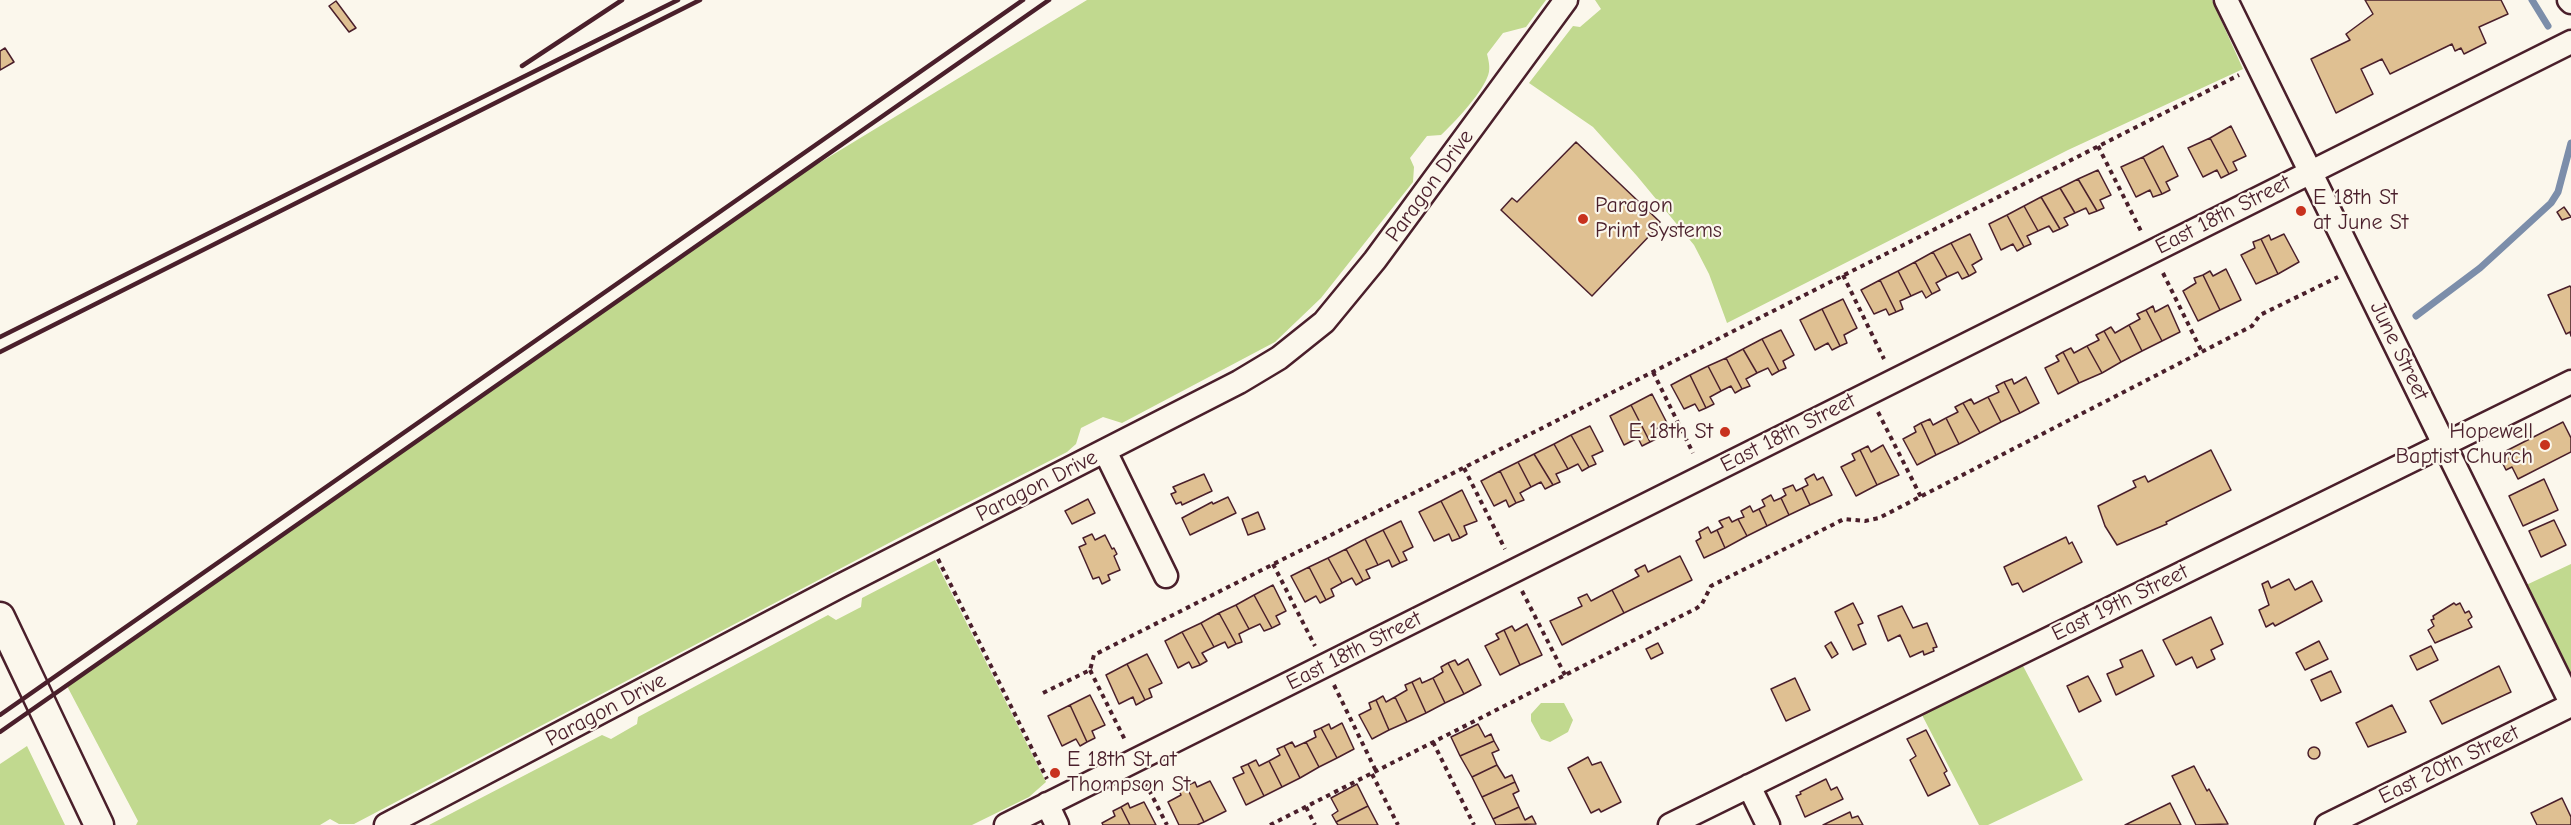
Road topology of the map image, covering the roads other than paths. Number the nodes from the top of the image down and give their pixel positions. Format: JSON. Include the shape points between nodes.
{"nodes":[{"id":1,"x":1566,"y":0,"type":"edge"},
{"id":2,"x":2226,"y":0,"type":"edge"},
{"id":3,"x":2571,"y":42,"type":"edge"},
{"id":4,"x":2310,"y":172,"type":"junction"},
{"id":5,"x":2571,"y":382,"type":"edge"},
{"id":6,"x":2444,"y":444,"type":"junction"},
{"id":7,"x":1105,"y":451,"type":"junction"},
{"id":8,"x":1166,"y":576,"type":"dead end"},
{"id":9,"x":0,"y":617,"type":"edge"},
{"id":10,"x":2571,"y":704,"type":"edge"},
{"id":11,"x":1749,"y":786,"type":"junction"},
{"id":12,"x":1047,"y":804,"type":"junction"},
{"id":13,"x":99,"y":825,"type":"edge"},
{"id":14,"x":386,"y":825,"type":"edge"},
{"id":15,"x":1006,"y":825,"type":"edge"},
{"id":16,"x":1057,"y":825,"type":"edge"},
{"id":17,"x":1670,"y":825,"type":"edge"},
{"id":18,"x":1768,"y":825,"type":"edge"},
{"id":19,"x":2327,"y":825,"type":"edge"}],
"edges":[{"from":1,"to":7,"type":"street","name":"Paragon Drive","via":[[1375,260],[1324,322],[1279,358],[1239,382]]},
{"from":2,"to":4,"type":"street","name":"June Street"},
{"from":3,"to":4,"type":"street","name":"East 18th Street"},
{"from":4,"to":6,"type":"street","name":"June Street"},
{"from":4,"to":12,"type":"street","name":"East 18th Street"},
{"from":5,"to":6,"type":"street","name":"East 19th Street"},
{"from":6,"to":10,"type":"street","name":"June Street"},
{"from":6,"to":11,"type":"street","name":"East 19th Street"},
{"from":7,"to":8,"type":"street"},
{"from":7,"to":14,"type":"street","name":"Paragon Drive"},
{"from":9,"to":13,"type":"street"},
{"from":10,"to":19,"type":"street","name":"East 20th Street"},
{"from":11,"to":17,"type":"street","name":"East 19th Street"},
{"from":11,"to":18,"type":"street"},
{"from":12,"to":15,"type":"street","name":"East 18th Street"},
{"from":12,"to":16,"type":"street"}]}
